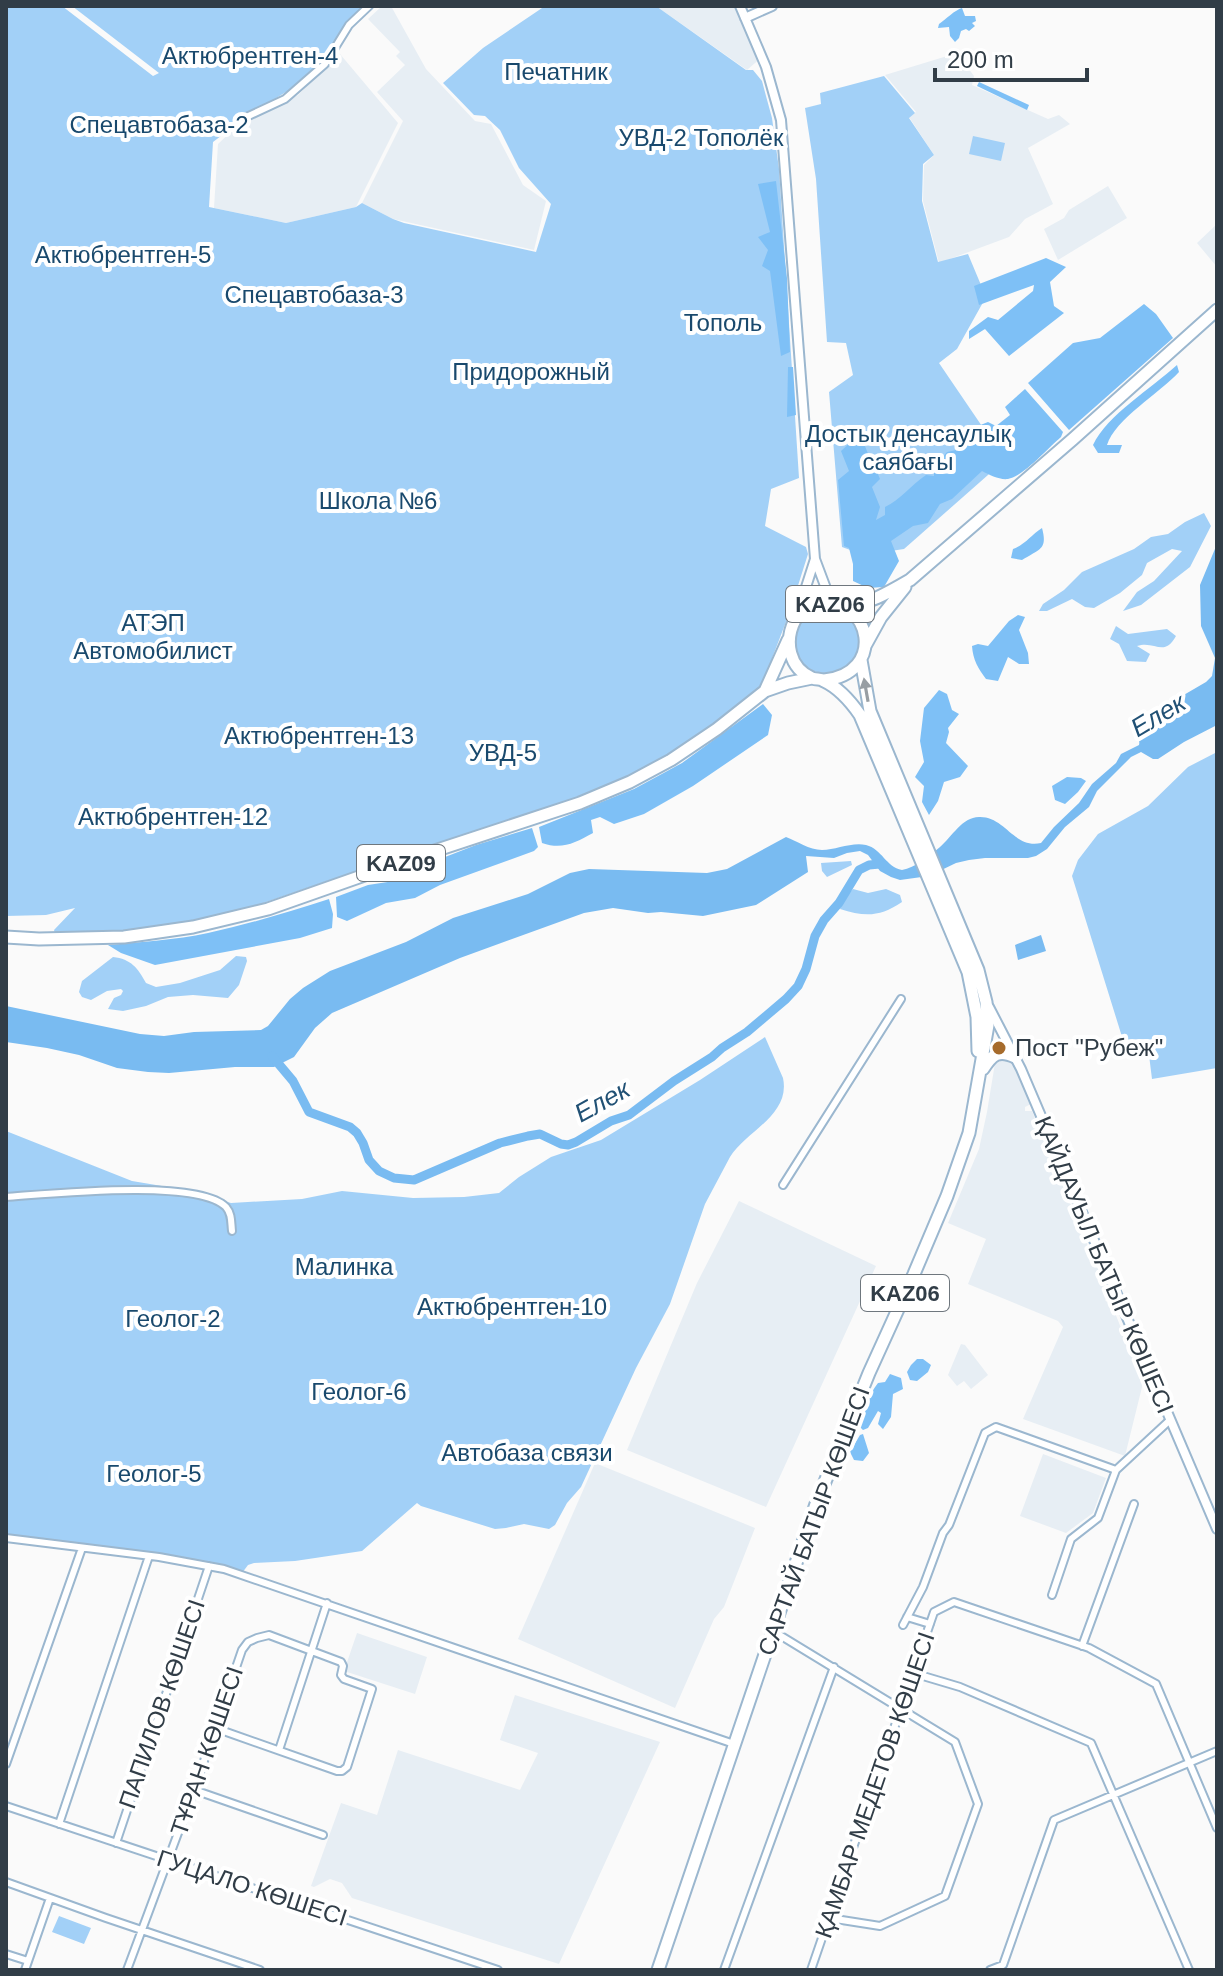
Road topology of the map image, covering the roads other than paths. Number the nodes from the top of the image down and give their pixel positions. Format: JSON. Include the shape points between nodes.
{"nodes":[{"id":1,"x":369,"y":6,"type":"edge"},
{"id":2,"x":740,"y":6,"type":"edge"},
{"id":3,"x":772,"y":6,"type":"edge"},
{"id":4,"x":745,"y":18,"type":"junction"},
{"id":5,"x":242,"y":119,"type":"dead end"},
{"id":6,"x":1217,"y":310,"type":"edge"},
{"id":7,"x":815,"y":559,"type":"junction"},
{"id":8,"x":910,"y":580,"type":"junction"},
{"id":9,"x":839,"y":605,"type":"junction"},
{"id":10,"x":796,"y":619,"type":"junction"},
{"id":11,"x":788,"y":639,"type":"junction"},
{"id":12,"x":865,"y":646,"type":"junction"},
{"id":13,"x":861,"y":660,"type":"junction"},
{"id":14,"x":818,"y":679,"type":"junction"},
{"id":15,"x":765,"y":691,"type":"junction"},
{"id":16,"x":890,"y":772,"type":"junction"},
{"id":17,"x":949,"y":913,"type":"junction"},
{"id":18,"x":6,"y":937,"type":"edge"},
{"id":19,"x":968,"y":972,"type":"junction"},
{"id":20,"x":901,"y":999,"type":"dead end"},
{"id":21,"x":986,"y":1002,"type":"junction"},
{"id":22,"x":1015,"y":1057,"type":"junction"},
{"id":23,"x":979,"y":1077,"type":"junction"},
{"id":24,"x":783,"y":1185,"type":"dead end"},
{"id":25,"x":6,"y":1197,"type":"edge"},
{"id":26,"x":232,"y":1231,"type":"dead end"},
{"id":27,"x":1170,"y":1420,"type":"junction"},
{"id":28,"x":1116,"y":1470,"type":"junction"},
{"id":29,"x":1134,"y":1504,"type":"dead end"},
{"id":30,"x":1217,"y":1529,"type":"edge"},
{"id":31,"x":6,"y":1538,"type":"edge"},
{"id":32,"x":82,"y":1548,"type":"junction"},
{"id":33,"x":149,"y":1556,"type":"junction"},
{"id":34,"x":209,"y":1566,"type":"junction"},
{"id":35,"x":1052,"y":1595,"type":"dead end"},
{"id":36,"x":327,"y":1603,"type":"junction"},
{"id":37,"x":907,"y":1617,"type":"junction"},
{"id":38,"x":930,"y":1624,"type":"junction"},
{"id":39,"x":903,"y":1625,"type":"dead end"},
{"id":40,"x":773,"y":1631,"type":"junction"},
{"id":41,"x":1082,"y":1646,"type":"junction"},
{"id":42,"x":311,"y":1651,"type":"junction"},
{"id":43,"x":834,"y":1667,"type":"junction"},
{"id":44,"x":913,"y":1673,"type":"junction"},
{"id":45,"x":900,"y":1708,"type":"junction"},
{"id":46,"x":215,"y":1728,"type":"junction"},
{"id":47,"x":734,"y":1744,"type":"junction"},
{"id":48,"x":279,"y":1750,"type":"junction"},
{"id":49,"x":1217,"y":1751,"type":"edge"},
{"id":50,"x":6,"y":1764,"type":"edge"},
{"id":51,"x":1188,"y":1764,"type":"junction"},
{"id":52,"x":194,"y":1790,"type":"junction"},
{"id":53,"x":1114,"y":1794,"type":"junction"},
{"id":54,"x":6,"y":1806,"type":"edge"},
{"id":55,"x":59,"y":1824,"type":"junction"},
{"id":56,"x":1217,"y":1828,"type":"edge"},
{"id":57,"x":323,"y":1835,"type":"dead end"},
{"id":58,"x":116,"y":1843,"type":"junction"},
{"id":59,"x":168,"y":1861,"type":"junction"},
{"id":60,"x":6,"y":1882,"type":"edge"},
{"id":61,"x":50,"y":1898,"type":"junction"},
{"id":62,"x":829,"y":1918,"type":"junction"},
{"id":63,"x":142,"y":1930,"type":"junction"},
{"id":64,"x":6,"y":1954,"type":"edge"},
{"id":65,"x":28,"y":1961,"type":"junction"},
{"id":66,"x":1188,"y":1968,"type":"edge"},
{"id":67,"x":25,"y":1970,"type":"edge"},
{"id":68,"x":127,"y":1970,"type":"edge"},
{"id":69,"x":260,"y":1970,"type":"edge"},
{"id":70,"x":498,"y":1970,"type":"edge"},
{"id":71,"x":658,"y":1970,"type":"edge"},
{"id":72,"x":724,"y":1970,"type":"edge"},
{"id":73,"x":811,"y":1970,"type":"edge"},
{"id":74,"x":990,"y":1970,"type":"edge"},
{"id":75,"x":1178,"y":1970,"type":"edge"}],
"edges":[{"from":1,"to":5,"type":"street","via":[[349,25],[325,64],[285,99]]},
{"from":2,"to":4,"type":"main road"},
{"from":3,"to":4,"type":"main road"},
{"from":4,"to":7,"type":"main road","via":[[781,120]]},
{"from":6,"to":8,"type":"highway","number":"KАZ06"},
{"from":7,"to":9,"type":"main road","via":[[827,591]]},
{"from":7,"to":10,"type":"main road"},
{"from":8,"to":9,"type":"highway","number":"KАZ06","via":[[869,602]]},
{"from":8,"to":12,"type":"highway","number":"KАZ06"},
{"from":9,"to":10,"type":"highway","number":"KАZ06","via":[[813,606]]},
{"from":9,"to":12,"type":"highway","number":"KАZ06","via":[[861,623]]},
{"from":10,"to":11,"type":"highway","number":"KАZ06"},
{"from":11,"to":14,"type":"highway","number":"KАZ06","via":[[794,662]]},
{"from":11,"to":15,"type":"highway","number":"KAZ09"},
{"from":12,"to":13,"type":"highway","number":"KАZ06"},
{"from":13,"to":14,"type":"highway","via":[[838,679]]},
{"from":16,"to":13,"type":"highway","number":"KАZ06","one_way":true,"via":[[870,711]]},
{"from":14,"to":15,"type":"highway","number":"KAZ09"},
{"from":14,"to":16,"type":"highway","number":"KАZ06","via":[[850,702]]},
{"from":15,"to":18,"type":"highway","number":"KAZ09","via":[[717,729],[630,782],[268,909],[124,937]]},
{"from":16,"to":17,"type":"highway","number":"KАZ06"},
{"from":17,"to":19,"type":"highway","number":"KАZ06"},
{"from":17,"to":21,"type":"highway","number":"KАZ06","via":[[978,970]]},
{"from":19,"to":21,"type":"main road","name":"ҚАЙДАУЫЛ БАТЫР КӨШЕСІ"},
{"from":19,"to":23,"type":"highway","number":"KАZ06","via":[[977,1017]]},
{"from":20,"to":24,"type":"street"},
{"from":21,"to":22,"type":"main road","name":"ҚАЙДАУЫЛ БАТЫР КӨШЕСІ"},
{"from":21,"to":23,"type":"highway","number":"KАZ06","via":[[988,1025]]},
{"from":22,"to":23,"type":"highway","via":[[994,1056]]},
{"from":22,"to":27,"type":"main road","name":"ҚАЙДАУЫЛ БАТЫР КӨШЕСІ"},
{"from":23,"to":40,"type":"highway","name":"САРТАЙ БАТЫР КӨШЕСІ","number":"KАZ06","via":[[969,1133],[947,1196],[833,1459]]},
{"from":25,"to":26,"type":"street","via":[[182,1191],[223,1205],[231,1215]]},
{"from":27,"to":28,"type":"street"},
{"from":27,"to":30,"type":"main road","name":"ҚАЙДАУЫЛ БАТЫР КӨШЕСІ"},
{"from":28,"to":35,"type":"street","via":[[1098,1518],[1071,1539]]},
{"from":28,"to":37,"type":"street","via":[[996,1427],[985,1433]]},
{"from":29,"to":41,"type":"street"},
{"from":31,"to":32,"type":"street"},
{"from":32,"to":33,"type":"street"},
{"from":32,"to":50,"type":"street"},
{"from":33,"to":34,"type":"street"},
{"from":33,"to":55,"type":"street"},
{"from":34,"to":36,"type":"street"},
{"from":34,"to":58,"type":"street","name":"ПАПИЛОВ КӨШЕСІ"},
{"from":36,"to":42,"type":"street"},
{"from":36,"to":47,"type":"street"},
{"from":37,"to":38,"type":"street"},
{"from":37,"to":39,"type":"street"},
{"from":38,"to":41,"type":"street","name":"ҚАМБАР МЕДЕТОВ КӨШЕСІ","via":[[934,1612],[954,1602]]},
{"from":38,"to":44,"type":"street","name":"ҚАМБАР МЕДЕТОВ КӨШЕСІ"},
{"from":40,"to":43,"type":"street"},
{"from":40,"to":47,"type":"highway","name":"САРТАЙ БАТЫР КӨШЕСІ","number":"KАZ06"},
{"from":41,"to":51,"type":"street","name":"ҚАМБАР МЕДЕТОВ КӨШЕСІ","via":[[1156,1684]]},
{"from":42,"to":46,"type":"street","name":"ТҰРАН КӨШЕСІ","via":[[269,1635],[248,1642]]},
{"from":42,"to":48,"type":"street"},
{"from":42,"to":48,"type":"street","via":[[341,1662],[344,1679],[372,1692],[342,1771]]},
{"from":43,"to":45,"type":"street"},
{"from":43,"to":72,"type":"street"},
{"from":44,"to":45,"type":"street","name":"ҚАМБАР МЕДЕТОВ КӨШЕСІ"},
{"from":44,"to":53,"type":"street","via":[[960,1687],[1091,1743]]},
{"from":45,"to":62,"type":"street","name":"ҚАМБАР МЕДЕТОВ КӨШЕСІ"},
{"from":45,"to":62,"type":"street","via":[[955,1742],[978,1804],[945,1896],[880,1926]]},
{"from":46,"to":48,"type":"street"},
{"from":46,"to":52,"type":"street","name":"ТҰРАН КӨШЕСІ"},
{"from":47,"to":71,"type":"highway","name":"САРТАЙ БАТЫР КӨШЕСІ","number":"KАZ06"},
{"from":49,"to":51,"type":"street"},
{"from":51,"to":53,"type":"street"},
{"from":51,"to":56,"type":"street","name":"ҚАМБАР МЕДЕТОВ КӨШЕСІ"},
{"from":52,"to":57,"type":"street"},
{"from":52,"to":59,"type":"street","name":"ТҰРАН КӨШЕСІ"},
{"from":53,"to":66,"type":"street"},
{"from":53,"to":74,"type":"street","via":[[1054,1820],[1003,1965]]},
{"from":54,"to":55,"type":"street","name":"ГУЦАЛО КӨШЕСІ"},
{"from":55,"to":58,"type":"street","name":"ГУЦАЛО КӨШЕСІ"},
{"from":58,"to":59,"type":"street","name":"ГУЦАЛО КӨШЕСІ"},
{"from":59,"to":63,"type":"street","name":"ТҰРАН КӨШЕСІ"},
{"from":59,"to":70,"type":"street","name":"ГУЦАЛО КӨШЕСІ"},
{"from":60,"to":61,"type":"street"},
{"from":61,"to":63,"type":"street"},
{"from":61,"to":65,"type":"street"},
{"from":62,"to":73,"type":"street","name":"ҚАМБАР МЕДЕТОВ КӨШЕСІ"},
{"from":63,"to":68,"type":"street","name":"ТҰРАН КӨШЕСІ"},
{"from":63,"to":69,"type":"street"},
{"from":64,"to":65,"type":"street"},
{"from":65,"to":67,"type":"street"},
{"from":66,"to":75,"type":"street"}]}
